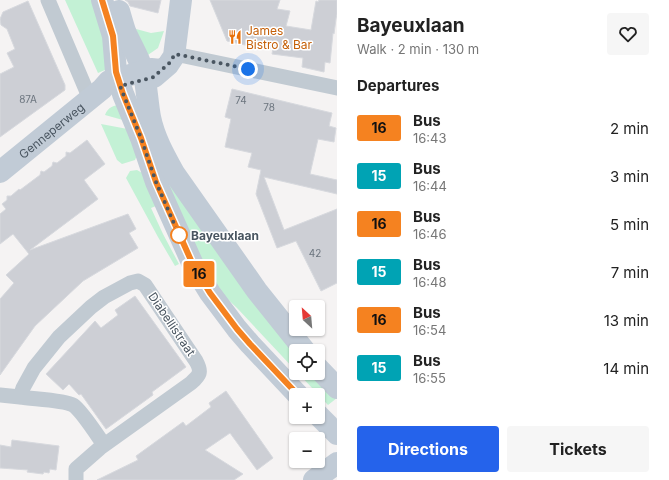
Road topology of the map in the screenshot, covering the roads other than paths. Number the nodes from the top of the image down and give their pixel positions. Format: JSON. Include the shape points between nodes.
{"nodes":[{"id":1,"x":48,"y":0,"type":"edge"},
{"id":2,"x":102,"y":0,"type":"edge"},
{"id":3,"x":116,"y":0,"type":"edge"},
{"id":4,"x":181,"y":0,"type":"edge"},
{"id":5,"x":156,"y":69,"type":"junction"},
{"id":6,"x":108,"y":88,"type":"junction"},
{"id":7,"x":337,"y":88,"type":"edge"},
{"id":8,"x":0,"y":172,"type":"edge"},
{"id":9,"x":299,"y":344,"type":"edge"},
{"id":10,"x":325,"y":375,"type":"edge"},
{"id":11,"x":291,"y":388,"type":"edge"},
{"id":12,"x":337,"y":388,"type":"edge"},
{"id":13,"x":0,"y":395,"type":"edge"},
{"id":14,"x":20,"y":397,"type":"junction"},
{"id":15,"x":325,"y":422,"type":"edge"},
{"id":16,"x":337,"y":434,"type":"edge"},
{"id":17,"x":104,"y":445,"type":"junction"},
{"id":18,"x":337,"y":463,"type":"edge"},
{"id":19,"x":76,"y":480,"type":"edge"},
{"id":20,"x":314,"y":480,"type":"edge"}],
"edges":[{"from":1,"to":6,"type":"street"},
{"from":2,"to":6,"type":"main road","via":[[113,36],[116,72]]},
{"from":3,"to":5,"type":"main road","via":[[125,31],[141,65]]},
{"from":4,"to":5,"type":"main road"},
{"from":5,"to":6,"type":"main road","name":"Genneperweg"},
{"from":5,"to":7,"type":"street","name":"Genneperweg"},
{"from":5,"to":9,"type":"main road","via":[[152,125],[158,144],[174,173],[257,291]]},
{"from":6,"to":8,"type":"main road","name":"Genneperweg"},
{"from":6,"to":11,"type":"main road","via":[[141,138],[156,182],[194,267],[237,329]]},
{"from":10,"to":12,"type":"main road"},
{"from":13,"to":14,"type":"street"},
{"from":14,"to":17,"type":"street","via":[[73,405]]},
{"from":14,"to":17,"type":"street","name":"Diabellistraat","via":[[34,368],[60,337],[91,307],[130,283],[138,281],[145,285],[200,369],[198,376],[191,383]]},
{"from":15,"to":16,"type":"main road"},
{"from":17,"to":19,"type":"street","name":"Diabellistraat","via":[[76,469]]},
{"from":18,"to":20,"type":"main road"}]}
